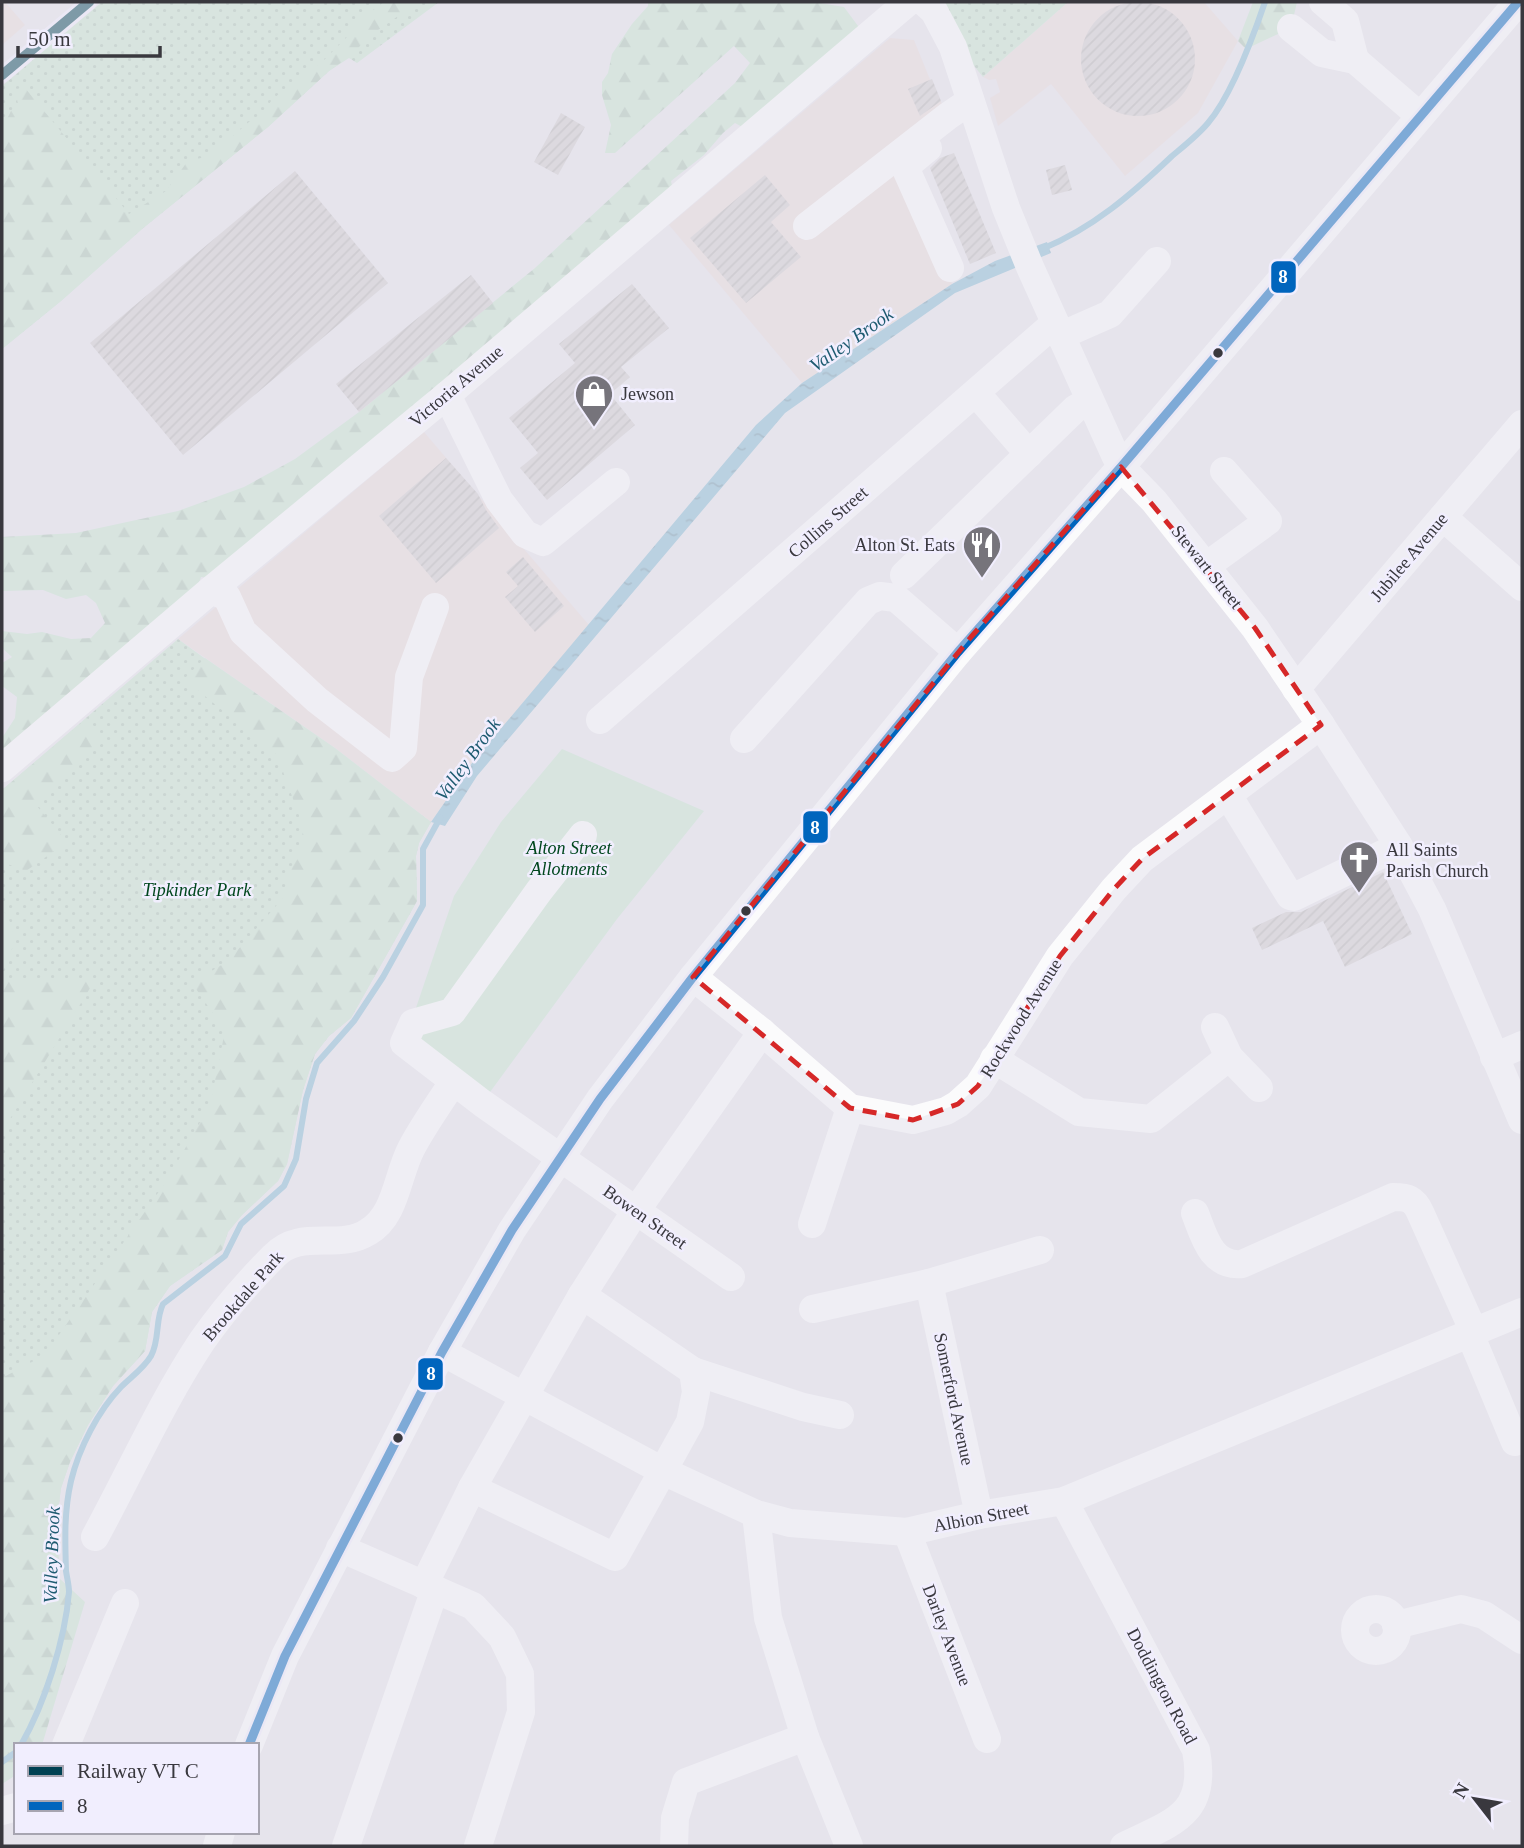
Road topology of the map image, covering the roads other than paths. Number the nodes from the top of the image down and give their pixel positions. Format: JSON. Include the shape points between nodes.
{"nodes":[{"id":1,"x":908,"y":2,"type":"edge"},
{"id":2,"x":924,"y":2,"type":"edge"},
{"id":3,"x":1324,"y":2,"type":"edge"},
{"id":4,"x":1518,"y":2,"type":"edge"},
{"id":5,"x":1291,"y":28,"type":"dead end"},
{"id":6,"x":1355,"y":60,"type":"junction"},
{"id":7,"x":972,"y":106,"type":"junction"},
{"id":8,"x":1420,"y":116,"type":"junction"},
{"id":9,"x":807,"y":226,"type":"dead end"},
{"id":10,"x":1157,"y":261,"type":"dead end"},
{"id":11,"x":950,"y":268,"type":"dead end"},
{"id":12,"x":1058,"y":329,"type":"junction"},
{"id":13,"x":976,"y":393,"type":"junction"},
{"id":14,"x":447,"y":395,"type":"junction"},
{"id":15,"x":1089,"y":401,"type":"junction"},
{"id":16,"x":1522,"y":424,"type":"edge"},
{"id":17,"x":1029,"y":454,"type":"junction"},
{"id":18,"x":1121,"y":467,"type":"junction"},
{"id":19,"x":1224,"y":471,"type":"dead end"},
{"id":20,"x":616,"y":482,"type":"dead end"},
{"id":21,"x":1443,"y":517,"type":"junction"},
{"id":22,"x":1206,"y":566,"type":"junction"},
{"id":23,"x":904,"y":575,"type":"dead end"},
{"id":24,"x":217,"y":585,"type":"junction"},
{"id":25,"x":1522,"y":587,"type":"edge"},
{"id":26,"x":435,"y":607,"type":"dead end"},
{"id":27,"x":958,"y":652,"type":"junction"},
{"id":28,"x":1296,"y":690,"type":"junction"},
{"id":29,"x":600,"y":720,"type":"dead end"},
{"id":30,"x":1321,"y":725,"type":"junction"},
{"id":31,"x":744,"y":739,"type":"dead end"},
{"id":32,"x":2,"y":768,"type":"edge"},
{"id":33,"x":1227,"y":795,"type":"junction"},
{"id":34,"x":583,"y":835,"type":"dead end"},
{"id":35,"x":1399,"y":846,"type":"junction"},
{"id":36,"x":693,"y":977,"type":"junction"},
{"id":37,"x":1215,"y":1027,"type":"dead end"},
{"id":38,"x":762,"y":1032,"type":"junction"},
{"id":39,"x":1522,"y":1045,"type":"edge"},
{"id":40,"x":1229,"y":1057,"type":"junction"},
{"id":41,"x":1494,"y":1057,"type":"junction"},
{"id":42,"x":994,"y":1059,"type":"junction"},
{"id":43,"x":453,"y":1082,"type":"junction"},
{"id":44,"x":1259,"y":1088,"type":"dead end"},
{"id":45,"x":850,"y":1108,"type":"junction"},
{"id":46,"x":1522,"y":1120,"type":"edge"},
{"id":47,"x":560,"y":1157,"type":"junction"},
{"id":48,"x":636,"y":1211,"type":"junction"},
{"id":49,"x":1195,"y":1213,"type":"dead end"},
{"id":50,"x":813,"y":1224,"type":"dead end"},
{"id":51,"x":1040,"y":1250,"type":"dead end"},
{"id":52,"x":730,"y":1277,"type":"dead end"},
{"id":53,"x":929,"y":1283,"type":"junction"},
{"id":54,"x":582,"y":1295,"type":"junction"},
{"id":55,"x":813,"y":1309,"type":"dead end"},
{"id":56,"x":1522,"y":1312,"type":"edge"},
{"id":57,"x":1472,"y":1333,"type":"junction"},
{"id":58,"x":442,"y":1352,"type":"junction"},
{"id":59,"x":693,"y":1371,"type":"junction"},
{"id":60,"x":523,"y":1396,"type":"junction"},
{"id":61,"x":840,"y":1415,"type":"dead end"},
{"id":62,"x":1515,"y":1442,"type":"dead end"},
{"id":63,"x":663,"y":1471,"type":"junction"},
{"id":64,"x":472,"y":1488,"type":"junction"},
{"id":65,"x":1064,"y":1501,"type":"junction"},
{"id":66,"x":756,"y":1514,"type":"junction"},
{"id":67,"x":979,"y":1515,"type":"junction"},
{"id":68,"x":906,"y":1532,"type":"junction"},
{"id":69,"x":95,"y":1537,"type":"dead end"},
{"id":70,"x":340,"y":1548,"type":"junction"},
{"id":71,"x":430,"y":1587,"type":"junction"},
{"id":72,"x":125,"y":1603,"type":"dead end"},
{"id":73,"x":1396,"y":1625,"type":"dead end"},
{"id":74,"x":1522,"y":1640,"type":"edge"},
{"id":75,"x":805,"y":1737,"type":"junction"},
{"id":76,"x":987,"y":1739,"type":"dead end"},
{"id":77,"x":67,"y":1743,"type":"edge"},
{"id":78,"x":250,"y":1743,"type":"edge"},
{"id":79,"x":346,"y":1846,"type":"edge"},
{"id":80,"x":478,"y":1846,"type":"edge"},
{"id":81,"x":674,"y":1846,"type":"edge"},
{"id":82,"x":849,"y":1846,"type":"edge"},
{"id":83,"x":1124,"y":1846,"type":"edge"}],
"edges":[{"from":1,"to":14,"type":"street","name":"Victoria Avenue"},
{"from":2,"to":7,"type":"street","name":"Stewart Street","via":[[945,29]]},
{"from":3,"to":6,"type":"street","via":[[1345,21]]},
{"from":4,"to":8,"type":"street"},
{"from":5,"to":6,"type":"street","via":[[1322,53]]},
{"from":6,"to":8,"type":"street"},
{"from":7,"to":9,"type":"street"},
{"from":7,"to":11,"type":"street","via":[[905,167]]},
{"from":7,"to":12,"type":"street","name":"Stewart Street","via":[[1019,241]]},
{"from":8,"to":18,"type":"street"},
{"from":10,"to":12,"type":"street","name":"Collins Street","via":[[1110,314]]},
{"from":12,"to":13,"type":"street","name":"Collins Street"},
{"from":12,"to":15,"type":"street","name":"Stewart Street"},
{"from":13,"to":17,"type":"street"},
{"from":13,"to":29,"type":"street","name":"Collins Street"},
{"from":14,"to":20,"type":"street","via":[[494,490],[525,534],[542,542]]},
{"from":14,"to":24,"type":"street","name":"Victoria Avenue"},
{"from":15,"to":17,"type":"street"},
{"from":15,"to":18,"type":"street","name":"Stewart Street"},
{"from":16,"to":21,"type":"street","name":"Jubilee Avenue"},
{"from":17,"to":23,"type":"street"},
{"from":18,"to":22,"type":"street","name":"Stewart Street"},
{"from":18,"to":27,"type":"street"},
{"from":19,"to":22,"type":"street","via":[[1268,521]]},
{"from":21,"to":25,"type":"street"},
{"from":21,"to":28,"type":"street","name":"Jubilee Avenue"},
{"from":22,"to":28,"type":"street","name":"Stewart Street"},
{"from":24,"to":26,"type":"street","via":[[243,632],[317,700],[392,758],[404,748],[410,677]]},
{"from":24,"to":32,"type":"street","name":"Victoria Avenue"},
{"from":27,"to":31,"type":"street","via":[[896,598],[880,596],[868,601]]},
{"from":27,"to":36,"type":"street"},
{"from":28,"to":30,"type":"street","name":"Stewart Street"},
{"from":30,"to":33,"type":"street","name":"Rockwood Avenue"},
{"from":30,"to":35,"type":"street","name":"Stewart Street"},
{"from":33,"to":35,"type":"street","via":[[1294,897]]},
{"from":33,"to":42,"type":"street","name":"Rockwood Avenue","via":[[1142,859],[1114,889],[1060,956]]},
{"from":34,"to":43,"type":"street","via":[[452,1012],[413,1023],[404,1043]]},
{"from":35,"to":41,"type":"street","name":"Stewart Street","via":[[1433,909]]},
{"from":36,"to":38,"type":"street"},
{"from":36,"to":47,"type":"street"},
{"from":37,"to":40,"type":"street"},
{"from":38,"to":45,"type":"street"},
{"from":38,"to":48,"type":"street"},
{"from":39,"to":41,"type":"street"},
{"from":40,"to":42,"type":"street","via":[[1151,1119],[1079,1112]]},
{"from":40,"to":44,"type":"street"},
{"from":41,"to":46,"type":"street","name":"Stewart Street"},
{"from":42,"to":45,"type":"street","name":"Rockwood Avenue","via":[[968,1096],[933,1116],[913,1120]]},
{"from":43,"to":47,"type":"street"},
{"from":43,"to":69,"type":"street","name":"Brookdale Park","via":[[401,1169],[381,1221],[356,1238],[300,1241],[276,1253],[202,1341]]},
{"from":45,"to":50,"type":"street"},
{"from":47,"to":48,"type":"street","name":"Bowen Street"},
{"from":47,"to":58,"type":"street"},
{"from":48,"to":52,"type":"street","name":"Bowen Street"},
{"from":48,"to":54,"type":"street"},
{"from":49,"to":57,"type":"street","via":[[1210,1251],[1233,1265],[1393,1197],[1407,1197],[1420,1212]]},
{"from":51,"to":53,"type":"street"},
{"from":53,"to":55,"type":"street"},
{"from":53,"to":67,"type":"street","name":"Somerford Avenue"},
{"from":54,"to":59,"type":"street"},
{"from":54,"to":60,"type":"street"},
{"from":56,"to":57,"type":"street","name":"Albion Street"},
{"from":57,"to":62,"type":"street"},
{"from":57,"to":65,"type":"street","name":"Albion Street"},
{"from":58,"to":60,"type":"street","name":"Albion Street"},
{"from":58,"to":70,"type":"street"},
{"from":59,"to":61,"type":"street"},
{"from":59,"to":63,"type":"street","via":[[696,1392],[691,1422]]},
{"from":60,"to":63,"type":"street","name":"Albion Street"},
{"from":60,"to":64,"type":"street"},
{"from":63,"to":64,"type":"street","via":[[615,1558]]},
{"from":63,"to":66,"type":"street","name":"Albion Street"},
{"from":64,"to":71,"type":"street"},
{"from":65,"to":67,"type":"street","name":"Albion Street"},
{"from":65,"to":83,"type":"street","name":"Doddington Road","via":[[1196,1750],[1200,1774],[1196,1796],[1187,1811]]},
{"from":66,"to":68,"type":"street","name":"Albion Street","via":[[790,1523]]},
{"from":66,"to":75,"type":"street","via":[[768,1618]]},
{"from":67,"to":68,"type":"street","name":"Albion Street"},
{"from":68,"to":76,"type":"street","name":"Darley Avenue"},
{"from":70,"to":71,"type":"street"},
{"from":70,"to":78,"type":"street","via":[[285,1656]]},
{"from":71,"to":79,"type":"street"},
{"from":71,"to":80,"type":"street","via":[[473,1606],[502,1637],[520,1674],[521,1712]]},
{"from":72,"to":77,"type":"street"},
{"from":73,"to":74,"type":"street","via":[[1461,1609],[1484,1615]]},
{"from":75,"to":81,"type":"street","via":[[686,1782],[675,1818]]},
{"from":75,"to":82,"type":"street"}]}
